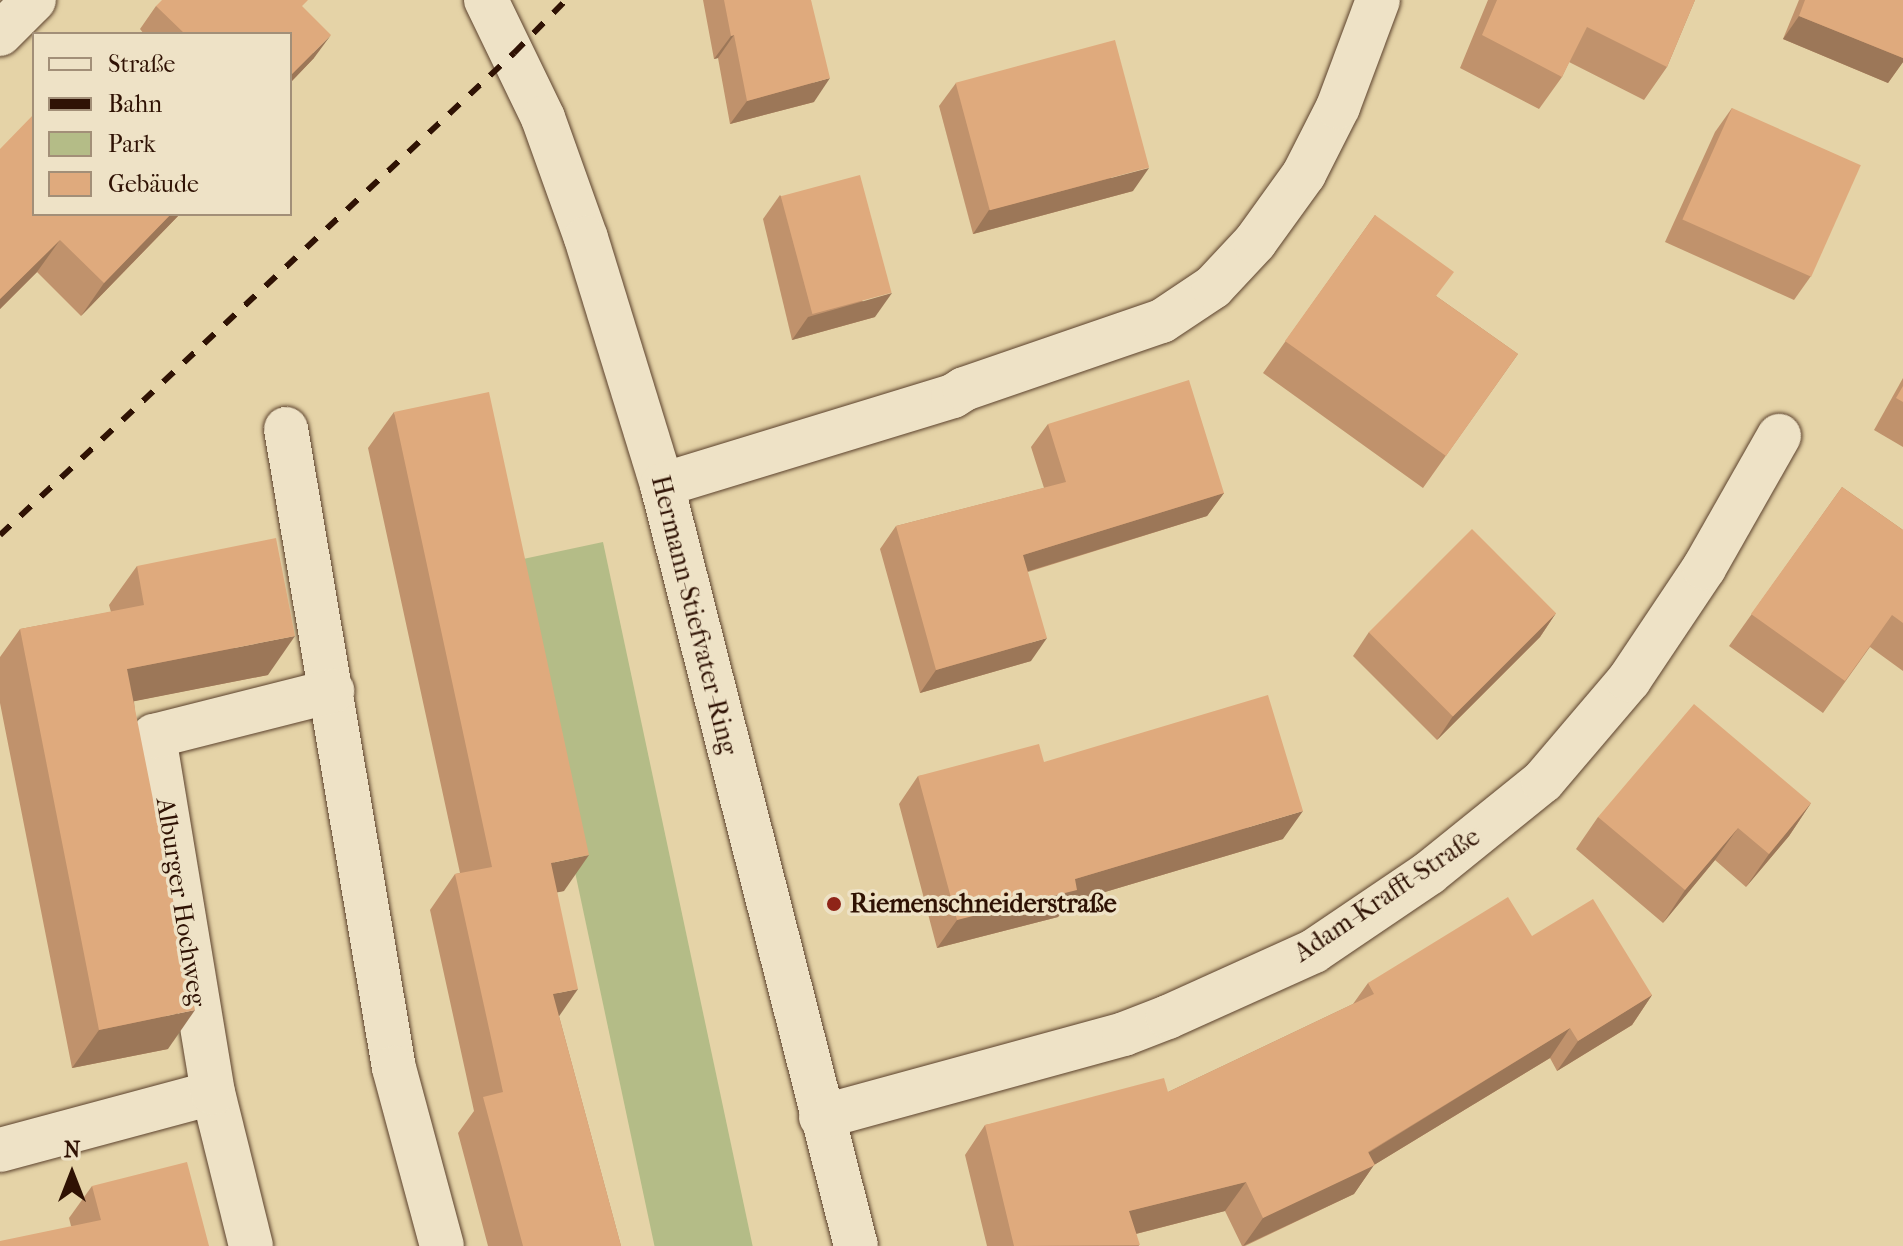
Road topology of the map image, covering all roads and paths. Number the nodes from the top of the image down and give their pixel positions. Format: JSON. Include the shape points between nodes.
{"nodes":[{"id":1,"x":34,"y":0,"type":"edge"},
{"id":2,"x":486,"y":0,"type":"edge"},
{"id":3,"x":1378,"y":0,"type":"edge"},
{"id":4,"x":0,"y":34,"type":"edge"},
{"id":5,"x":286,"y":429,"type":"dead end"},
{"id":6,"x":1779,"y":436,"type":"dead end"},
{"id":7,"x":662,"y":485,"type":"junction"},
{"id":8,"x":332,"y":691,"type":"junction"},
{"id":9,"x":213,"y":1093,"type":"junction"},
{"id":10,"x":821,"y":1117,"type":"junction"},
{"id":11,"x":0,"y":1150,"type":"edge"},
{"id":12,"x":251,"y":1246,"type":"edge"},
{"id":13,"x":442,"y":1246,"type":"edge"},
{"id":14,"x":856,"y":1246,"type":"edge"}],
"edges":[{"from":1,"to":4,"type":"street"},
{"from":2,"to":7,"type":"street","name":"Hermann-Stiefvater-Ring","via":[[543,118]]},
{"from":3,"to":7,"type":"street","via":[[1338,107],[1304,174],[1255,242],[1213,287],[1162,321],[953,396]]},
{"from":5,"to":8,"type":"street"},
{"from":6,"to":10,"type":"street","name":"Adam-Krafft-Straße","via":[[1704,568],[1629,680],[1543,781],[1429,873],[1314,951],[1168,1017],[1124,1034]]},
{"from":7,"to":10,"type":"street","name":"Hermann-Stiefvater-Ring"},
{"from":8,"to":9,"type":"street","name":"Alburger Hochweg","via":[[154,736]]},
{"from":8,"to":13,"type":"street","via":[[394,1068]]},
{"from":9,"to":11,"type":"street"},
{"from":9,"to":12,"type":"street","name":"Alburger Hochweg"},
{"from":10,"to":14,"type":"street","name":"Hermann-Stiefvater-Ring"}]}
